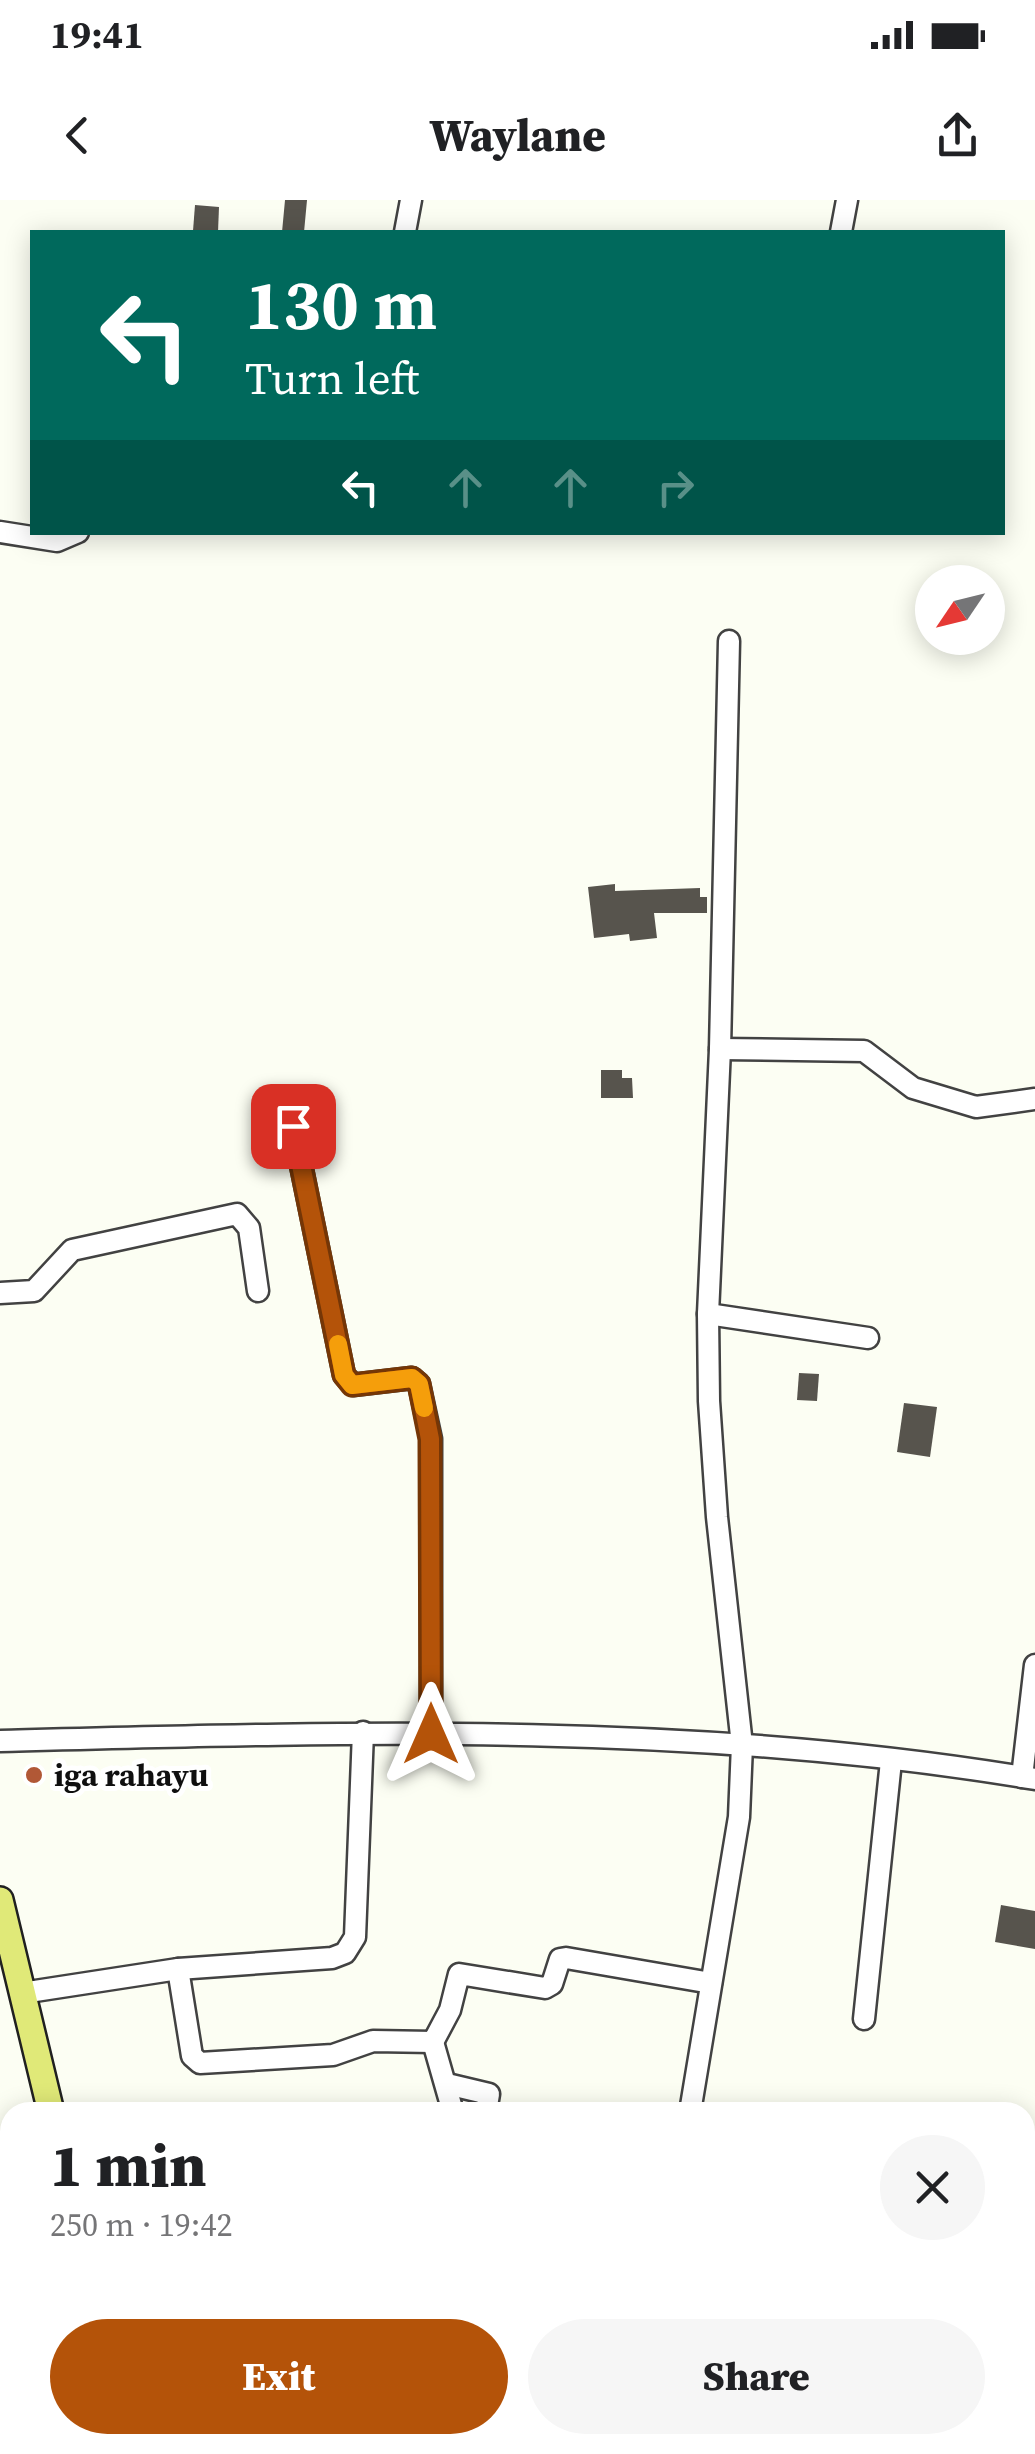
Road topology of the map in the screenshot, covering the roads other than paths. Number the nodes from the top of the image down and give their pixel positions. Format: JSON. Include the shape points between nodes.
{"nodes":[{"id":1,"x":411,"y":200,"type":"edge"},
{"id":2,"x":847,"y":200,"type":"edge"},
{"id":3,"x":406,"y":230,"type":"edge"},
{"id":4,"x":841,"y":230,"type":"edge"},
{"id":5,"x":0,"y":532,"type":"edge"},
{"id":6,"x":71,"y":535,"type":"edge"},
{"id":7,"x":729,"y":641,"type":"dead end"},
{"id":8,"x":720,"y":1049,"type":"junction"},
{"id":9,"x":1035,"y":1099,"type":"edge"},
{"id":10,"x":293,"y":1126,"type":"dead end"},
{"id":11,"x":258,"y":1292,"type":"dead end"},
{"id":12,"x":0,"y":1293,"type":"edge"},
{"id":13,"x":708,"y":1314,"type":"junction"},
{"id":14,"x":868,"y":1338,"type":"dead end"},
{"id":15,"x":1035,"y":1665,"type":"edge"},
{"id":16,"x":363,"y":1732,"type":"junction"},
{"id":17,"x":431,"y":1734,"type":"junction"},
{"id":18,"x":0,"y":1741,"type":"edge"},
{"id":19,"x":742,"y":1744,"type":"junction"},
{"id":20,"x":891,"y":1761,"type":"junction"},
{"id":21,"x":1028,"y":1778,"type":"edge"},
{"id":22,"x":0,"y":1900,"type":"edge"},
{"id":23,"x":178,"y":1969,"type":"junction"},
{"id":24,"x":711,"y":1983,"type":"junction"},
{"id":25,"x":22,"y":1992,"type":"junction"},
{"id":26,"x":864,"y":2018,"type":"dead end"},
{"id":27,"x":433,"y":2042,"type":"junction"},
{"id":28,"x":447,"y":2084,"type":"junction"},
{"id":29,"x":49,"y":2102,"type":"edge"},
{"id":30,"x":451,"y":2102,"type":"edge"},
{"id":31,"x":489,"y":2102,"type":"edge"},
{"id":32,"x":692,"y":2102,"type":"edge"}],
"edges":[{"from":1,"to":3,"type":"street"},
{"from":2,"to":4,"type":"street"},
{"from":5,"to":6,"type":"street","via":[[57,541]]},
{"from":7,"to":8,"type":"street"},
{"from":8,"to":9,"type":"street","via":[[864,1051],[913,1088],[976,1106]]},
{"from":8,"to":13,"type":"street"},
{"from":10,"to":17,"type":"street","via":[[344,1375],[352,1385],[412,1378],[419,1384],[430,1439]]},
{"from":11,"to":12,"type":"street","via":[[249,1228],[237,1214],[72,1250],[34,1291]]},
{"from":13,"to":14,"type":"street"},
{"from":13,"to":19,"type":"street","via":[[717,1517]]},
{"from":15,"to":21,"type":"street"},
{"from":16,"to":17,"type":"street"},
{"from":16,"to":18,"type":"street"},
{"from":16,"to":23,"type":"street","via":[[351,1947],[332,1958]]},
{"from":17,"to":19,"type":"street"},
{"from":19,"to":20,"type":"street"},
{"from":19,"to":24,"type":"street","via":[[739,1818]]},
{"from":20,"to":21,"type":"street"},
{"from":20,"to":26,"type":"street"},
{"from":22,"to":25,"type":"main road"},
{"from":23,"to":25,"type":"street"},
{"from":23,"to":27,"type":"street","via":[[197,2062],[333,2055],[374,2041]]},
{"from":24,"to":27,"type":"street","via":[[563,1958],[544,1988],[458,1974]]},
{"from":24,"to":32,"type":"street"},
{"from":25,"to":29,"type":"main road"},
{"from":27,"to":28,"type":"street"},
{"from":28,"to":30,"type":"street"},
{"from":28,"to":31,"type":"street","via":[[489,2094]]}]}
